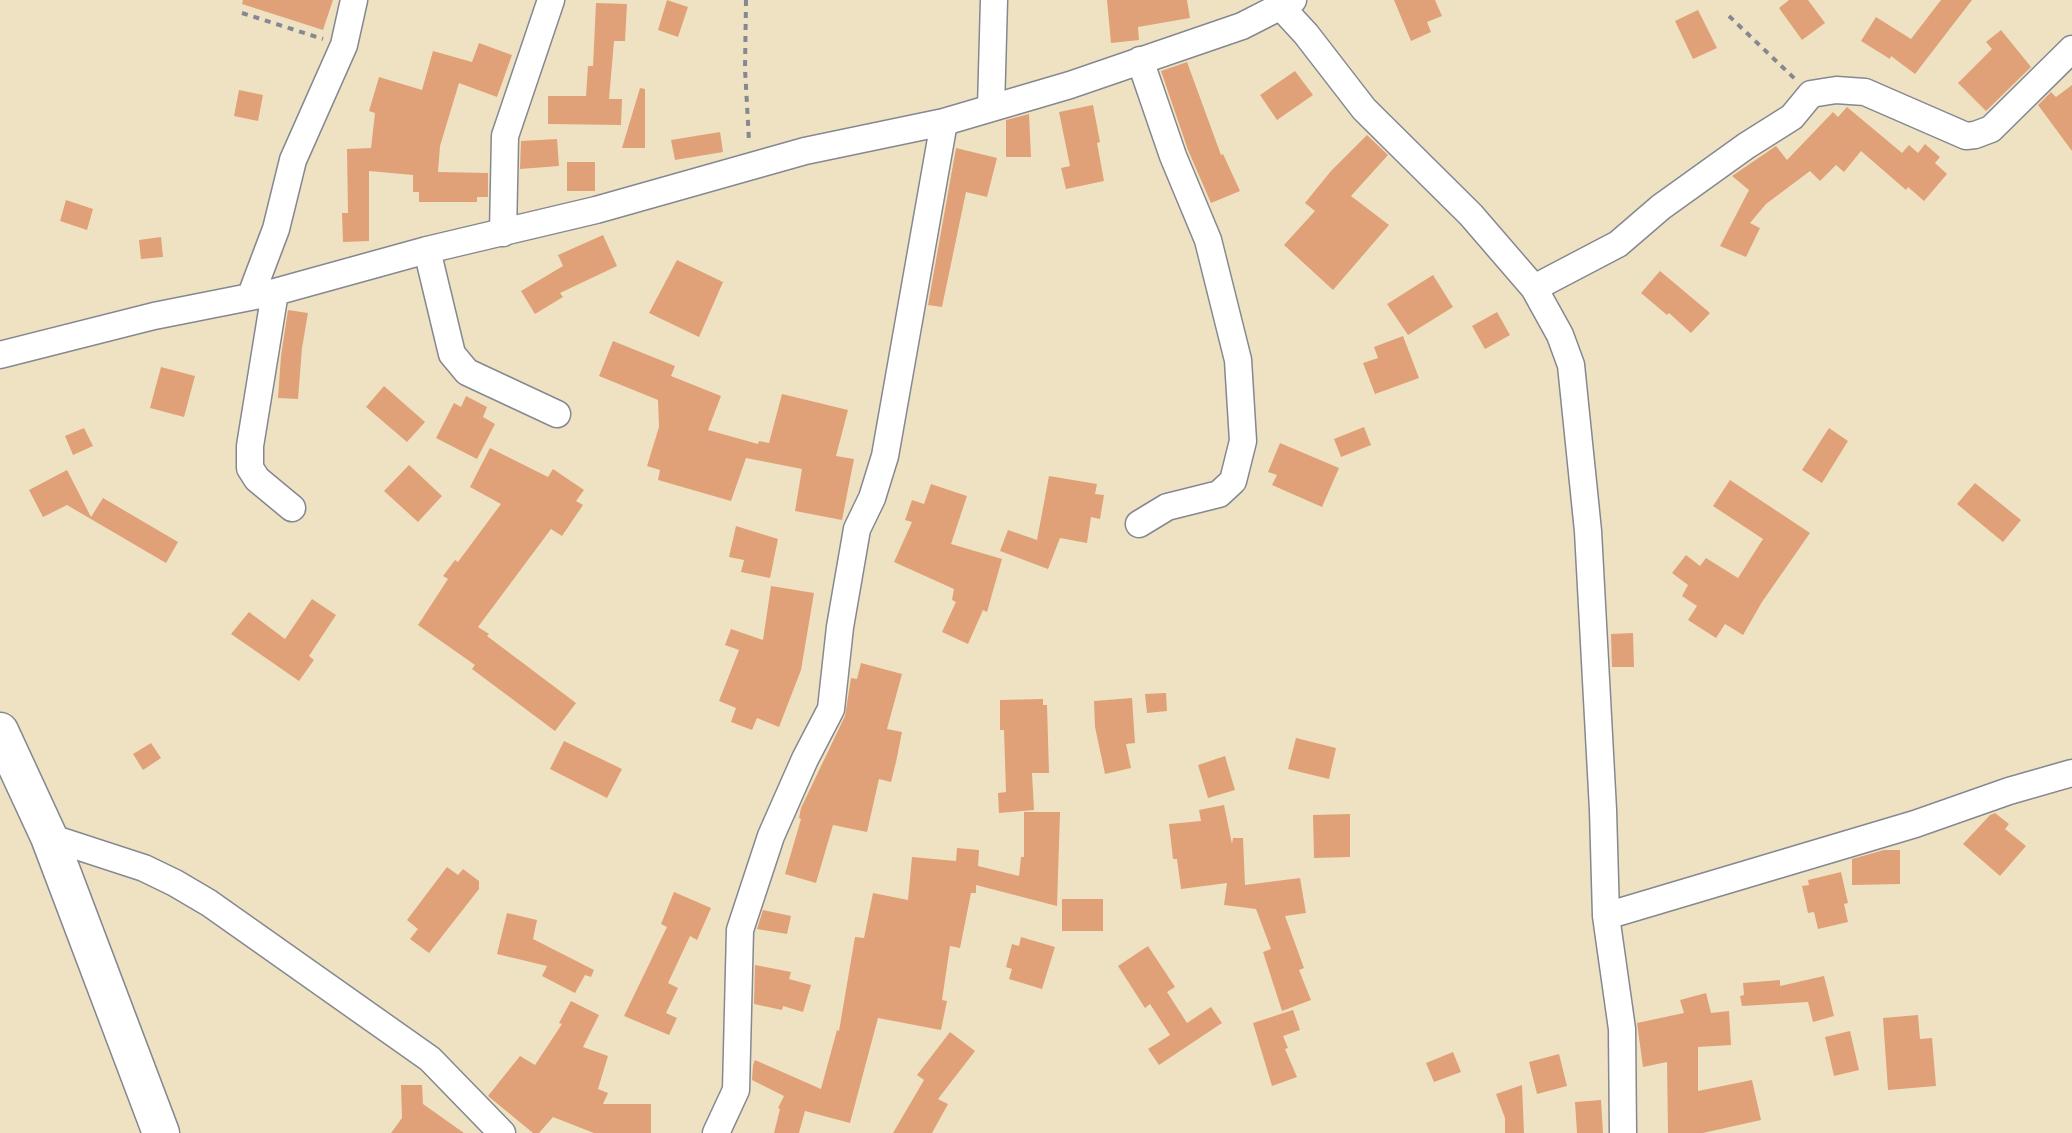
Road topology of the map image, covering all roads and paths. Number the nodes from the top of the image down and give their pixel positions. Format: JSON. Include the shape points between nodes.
{"nodes":[{"id":1,"x":354,"y":0,"type":"edge"},
{"id":2,"x":551,"y":0,"type":"edge"},
{"id":3,"x":746,"y":0,"type":"edge"},
{"id":4,"x":994,"y":0,"type":"edge"},
{"id":5,"x":1287,"y":4,"type":"edge"},
{"id":6,"x":242,"y":13,"type":"dead end"},
{"id":7,"x":1729,"y":16,"type":"dead end"},
{"id":8,"x":344,"y":45,"type":"junction"},
{"id":9,"x":2072,"y":49,"type":"edge"},
{"id":10,"x":1140,"y":60,"type":"junction"},
{"id":11,"x":1811,"y":94,"type":"junction"},
{"id":12,"x":991,"y":108,"type":"junction"},
{"id":13,"x":944,"y":122,"type":"junction"},
{"id":14,"x":750,"y":167,"type":"junction"},
{"id":15,"x":503,"y":233,"type":"junction"},
{"id":16,"x":427,"y":250,"type":"junction"},
{"id":17,"x":1534,"y":288,"type":"junction"},
{"id":18,"x":263,"y":294,"type":"junction"},
{"id":19,"x":0,"y":355,"type":"edge"},
{"id":20,"x":557,"y":414,"type":"dead end"},
{"id":21,"x":292,"y":508,"type":"dead end"},
{"id":22,"x":1139,"y":524,"type":"dead end"},
{"id":23,"x":0,"y":731,"type":"edge"},
{"id":24,"x":2072,"y":773,"type":"edge"},
{"id":25,"x":49,"y":837,"type":"junction"},
{"id":26,"x":1606,"y":916,"type":"junction"},
{"id":27,"x":161,"y":1133,"type":"edge"},
{"id":28,"x":502,"y":1133,"type":"edge"},
{"id":29,"x":716,"y":1133,"type":"edge"},
{"id":30,"x":1623,"y":1133,"type":"edge"}],
"edges":[{"from":1,"to":8,"type":"street"},
{"from":2,"to":15,"type":"street","via":[[505,136]]},
{"from":3,"to":14,"type":"path"},
{"from":4,"to":12,"type":"street"},
{"from":5,"to":10,"type":"street","via":[[1242,26]]},
{"from":5,"to":17,"type":"street","via":[[1364,109],[1471,215]]},
{"from":6,"to":8,"type":"path"},
{"from":7,"to":11,"type":"path"},
{"from":8,"to":18,"type":"street","via":[[293,160]]},
{"from":9,"to":11,"type":"street","via":[[1991,129],[1975,135],[1966,136],[1865,92]]},
{"from":10,"to":12,"type":"street"},
{"from":10,"to":22,"type":"street","via":[[1208,240],[1238,360],[1243,441],[1233,481],[1219,494],[1167,507]]},
{"from":11,"to":17,"type":"street","via":[[1792,117],[1618,244]]},
{"from":12,"to":13,"type":"street"},
{"from":13,"to":14,"type":"street"},
{"from":13,"to":29,"type":"street","via":[[885,456],[857,529],[831,709],[771,836],[740,930],[736,1090]]},
{"from":14,"to":15,"type":"street"},
{"from":15,"to":16,"type":"street"},
{"from":16,"to":18,"type":"street"},
{"from":16,"to":20,"type":"street","via":[[452,354],[467,372]]},
{"from":17,"to":26,"type":"street","via":[[1571,365],[1579,430]]},
{"from":18,"to":19,"type":"street"},
{"from":18,"to":21,"type":"street","via":[[250,468]]},
{"from":23,"to":25,"type":"main road"},
{"from":24,"to":26,"type":"street"},
{"from":25,"to":27,"type":"main road"},
{"from":25,"to":28,"type":"street","via":[[144,868],[209,903],[430,1059]]},
{"from":26,"to":30,"type":"street","via":[[1622,1029]]}]}
